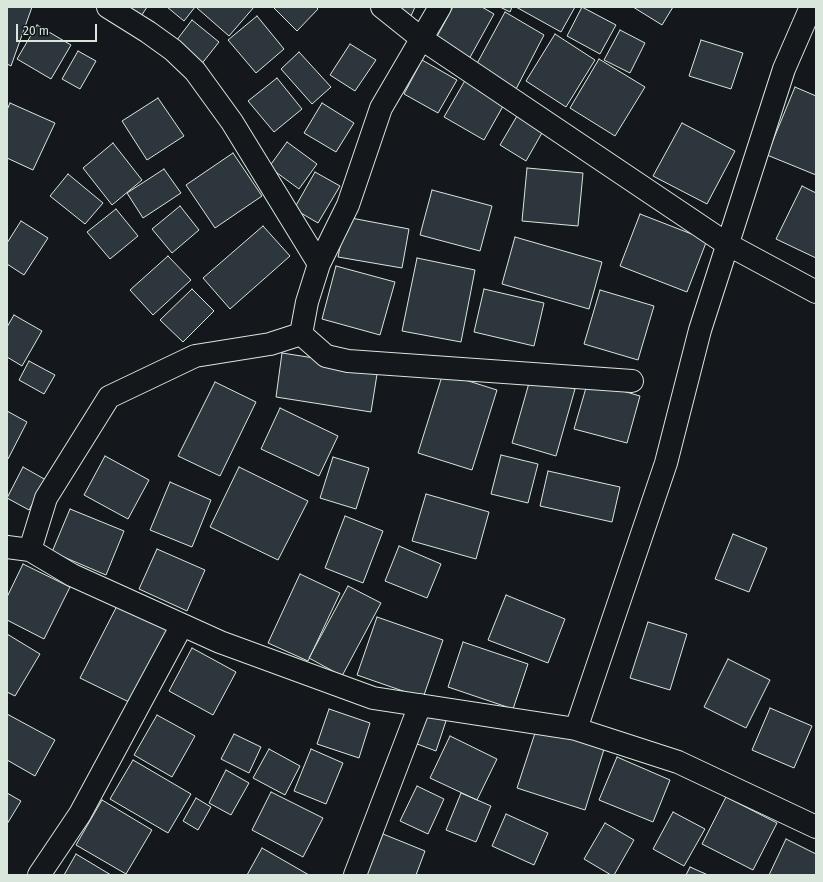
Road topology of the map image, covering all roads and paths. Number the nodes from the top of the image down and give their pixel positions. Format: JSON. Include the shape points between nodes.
{"nodes":[{"id":1,"x":108,"y":7,"type":"edge"},
{"id":2,"x":382,"y":7,"type":"edge"},
{"id":3,"x":440,"y":7,"type":"edge"},
{"id":4,"x":811,"y":7,"type":"edge"},
{"id":5,"x":422,"y":39,"type":"junction"},
{"id":6,"x":727,"y":244,"type":"junction"},
{"id":7,"x":319,"y":264,"type":"junction"},
{"id":8,"x":816,"y":292,"type":"edge"},
{"id":9,"x":301,"y":334,"type":"junction"},
{"id":10,"x":632,"y":381,"type":"dead end"},
{"id":11,"x":7,"y":547,"type":"edge"},
{"id":12,"x":30,"y":550,"type":"junction"},
{"id":13,"x":182,"y":625,"type":"junction"},
{"id":14,"x":420,"y":705,"type":"junction"},
{"id":15,"x":576,"y":729,"type":"junction"},
{"id":16,"x":816,"y":827,"type":"edge"},
{"id":17,"x":39,"y":875,"type":"edge"},
{"id":18,"x":355,"y":875,"type":"edge"}],
"edges":[{"from":1,"to":7,"type":"street","via":[[173,50],[195,72],[232,122]]},
{"from":2,"to":5,"type":"street"},
{"from":3,"to":5,"type":"street"},
{"from":4,"to":6,"type":"street","via":[[784,69]]},
{"from":5,"to":6,"type":"street"},
{"from":5,"to":7,"type":"street","via":[[381,108],[348,206]]},
{"from":6,"to":8,"type":"street"},
{"from":6,"to":15,"type":"street","via":[[700,330],[666,463]]},
{"from":7,"to":9,"type":"street","via":[[307,302]]},
{"from":9,"to":10,"type":"street","via":[[326,356],[348,361]]},
{"from":9,"to":12,"type":"street","via":[[270,344],[195,356],[109,397],[46,498]]},
{"from":11,"to":12,"type":"street"},
{"from":12,"to":13,"type":"street","via":[[72,575]]},
{"from":13,"to":14,"type":"street","via":[[220,642],[373,698]]},
{"from":13,"to":17,"type":"street","via":[[80,814]]},
{"from":14,"to":15,"type":"street"},
{"from":14,"to":18,"type":"street"},
{"from":15,"to":16,"type":"street","via":[[678,762]]}]}
